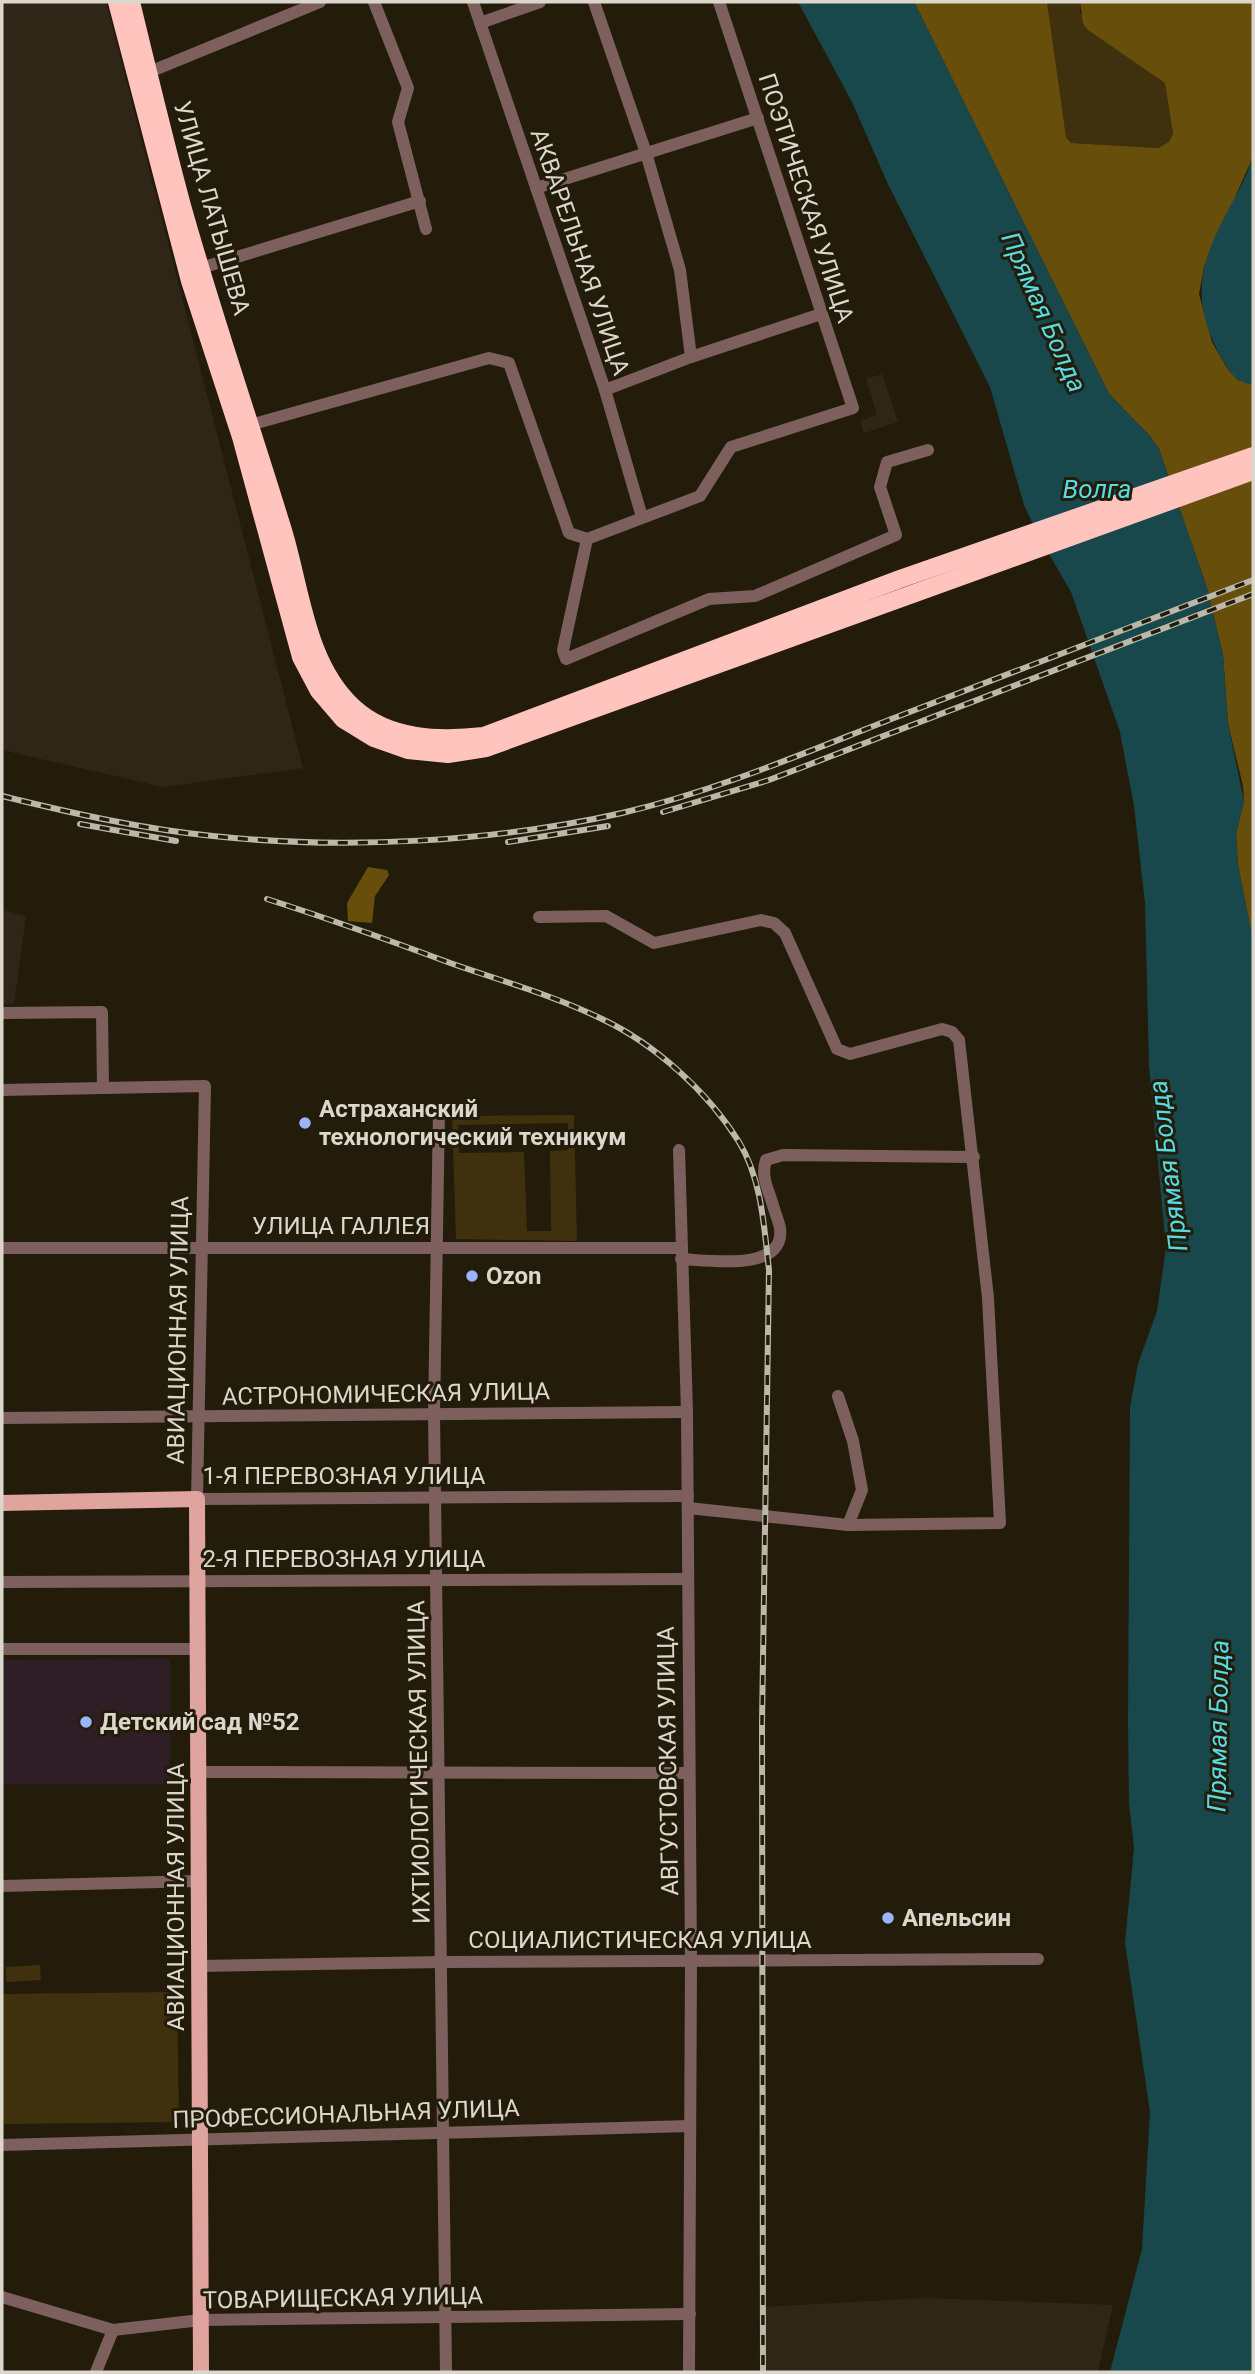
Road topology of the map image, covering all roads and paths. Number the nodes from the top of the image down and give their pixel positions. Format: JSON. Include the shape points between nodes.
{"nodes":[{"id":1,"x":117,"y":2,"type":"edge"},
{"id":2,"x":131,"y":2,"type":"edge"},
{"id":3,"x":320,"y":2,"type":"edge"},
{"id":4,"x":374,"y":2,"type":"edge"},
{"id":5,"x":473,"y":2,"type":"edge"},
{"id":6,"x":540,"y":2,"type":"edge"},
{"id":7,"x":594,"y":2,"type":"edge"},
{"id":8,"x":719,"y":2,"type":"edge"},
{"id":9,"x":480,"y":23,"type":"junction"},
{"id":10,"x":143,"y":74,"type":"junction"},
{"id":11,"x":758,"y":118,"type":"junction"},
{"id":12,"x":646,"y":153,"type":"junction"},
{"id":13,"x":536,"y":188,"type":"junction"},
{"id":14,"x":420,"y":201,"type":"junction"},
{"id":15,"x":426,"y":229,"type":"dead end"},
{"id":16,"x":201,"y":268,"type":"junction"},
{"id":17,"x":821,"y":314,"type":"junction"},
{"id":18,"x":691,"y":357,"type":"junction"},
{"id":19,"x":605,"y":390,"type":"junction"},
{"id":20,"x":250,"y":425,"type":"junction"},
{"id":21,"x":928,"y":450,"type":"dead end"},
{"id":22,"x":1252,"y":464,"type":"edge"},
{"id":23,"x":642,"y":517,"type":"junction"},
{"id":24,"x":587,"y":539,"type":"junction"},
{"id":25,"x":903,"y":587,"type":"junction"},
{"id":26,"x":539,"y":917,"type":"dead end"},
{"id":27,"x":2,"y":1013,"type":"edge"},
{"id":28,"x":103,"y":1086,"type":"junction"},
{"id":29,"x":2,"y":1090,"type":"edge"},
{"id":30,"x":439,"y":1110,"type":"dead end"},
{"id":31,"x":679,"y":1150,"type":"dead end"},
{"id":32,"x":974,"y":1157,"type":"junction"},
{"id":33,"x":203,"y":1247,"type":"junction"},
{"id":34,"x":2,"y":1248,"type":"edge"},
{"id":35,"x":438,"y":1248,"type":"junction"},
{"id":36,"x":681,"y":1254,"type":"junction"},
{"id":37,"x":838,"y":1396,"type":"dead end"},
{"id":38,"x":687,"y":1412,"type":"junction"},
{"id":39,"x":434,"y":1415,"type":"junction"},
{"id":40,"x":2,"y":1418,"type":"edge"},
{"id":41,"x":198,"y":1418,"type":"junction"},
{"id":42,"x":435,"y":1498,"type":"junction"},
{"id":43,"x":197,"y":1499,"type":"junction"},
{"id":44,"x":688,"y":1502,"type":"junction"},
{"id":45,"x":2,"y":1503,"type":"edge"},
{"id":46,"x":848,"y":1525,"type":"junction"},
{"id":47,"x":687,"y":1578,"type":"junction"},
{"id":48,"x":437,"y":1580,"type":"junction"},
{"id":49,"x":198,"y":1581,"type":"junction"},
{"id":50,"x":2,"y":1582,"type":"edge"},
{"id":51,"x":2,"y":1649,"type":"edge"},
{"id":52,"x":198,"y":1649,"type":"junction"},
{"id":53,"x":440,"y":1770,"type":"junction"},
{"id":54,"x":198,"y":1772,"type":"junction"},
{"id":55,"x":688,"y":1773,"type":"junction"},
{"id":56,"x":199,"y":1881,"type":"junction"},
{"id":57,"x":2,"y":1886,"type":"edge"},
{"id":58,"x":1038,"y":1959,"type":"dead end"},
{"id":59,"x":443,"y":1962,"type":"junction"},
{"id":60,"x":691,"y":1962,"type":"junction"},
{"id":61,"x":200,"y":1966,"type":"junction"},
{"id":62,"x":690,"y":2126,"type":"junction"},
{"id":63,"x":444,"y":2132,"type":"junction"},
{"id":64,"x":201,"y":2139,"type":"junction"},
{"id":65,"x":2,"y":2145,"type":"edge"},
{"id":66,"x":2,"y":2297,"type":"edge"},
{"id":67,"x":690,"y":2314,"type":"junction"},
{"id":68,"x":446,"y":2316,"type":"junction"},
{"id":69,"x":201,"y":2320,"type":"junction"},
{"id":70,"x":113,"y":2330,"type":"junction"},
{"id":71,"x":96,"y":2372,"type":"edge"},
{"id":72,"x":201,"y":2372,"type":"edge"},
{"id":73,"x":446,"y":2372,"type":"edge"},
{"id":74,"x":689,"y":2372,"type":"edge"}],
"edges":[{"from":1,"to":10,"type":"highway","name":"УЛИЦА ЛАТЫШЕВА"},
{"from":2,"to":10,"type":"highway","name":"УЛИЦА ЛАТЫШЕВА"},
{"from":3,"to":10,"type":"street"},
{"from":4,"to":14,"type":"street","via":[[408,88],[398,122]]},
{"from":5,"to":9,"type":"street","name":"АКВАРЕЛЬНАЯ УЛИЦА"},
{"from":6,"to":9,"type":"street"},
{"from":7,"to":12,"type":"street"},
{"from":8,"to":11,"type":"street","name":"ПОЭТИЧЕСКАЯ УЛИЦА"},
{"from":9,"to":13,"type":"street","name":"АКВАРЕЛЬНАЯ УЛИЦА"},
{"from":10,"to":16,"type":"highway","name":"УЛИЦА ЛАТЫШЕВА"},
{"from":10,"to":25,"type":"highway","name":"УЛИЦА ЛАТЫШЕВА","via":[[190,281],[302,657],[343,719],[374,738],[408,750],[448,754],[486,748]]},
{"from":11,"to":12,"type":"street"},
{"from":11,"to":17,"type":"street","name":"ПОЭТИЧЕСКАЯ УЛИЦА"},
{"from":12,"to":13,"type":"street"},
{"from":12,"to":18,"type":"street","via":[[680,270]]},
{"from":13,"to":19,"type":"street","name":"АКВАРЕЛЬНАЯ УЛИЦА"},
{"from":14,"to":15,"type":"street"},
{"from":14,"to":16,"type":"street"},
{"from":16,"to":20,"type":"highway","name":"УЛИЦА ЛАТЫШЕВА"},
{"from":17,"to":18,"type":"street"},
{"from":17,"to":23,"type":"street","name":"ПОЭТИЧЕСКАЯ УЛИЦА","via":[[853,408],[730,447],[700,496]]},
{"from":18,"to":19,"type":"street"},
{"from":19,"to":23,"type":"street","name":"АКВАРЕЛЬНАЯ УЛИЦА"},
{"from":20,"to":24,"type":"street","via":[[489,358],[509,363],[569,533]]},
{"from":20,"to":25,"type":"highway","name":"УЛИЦА ЛАТЫШЕВА","via":[[321,662],[332,685],[355,710],[411,736],[449,740],[484,736]]},
{"from":21,"to":24,"type":"street","via":[[887,462],[880,487],[896,535],[755,596],[709,599],[566,659],[563,650]]},
{"from":22,"to":25,"type":"highway"},
{"from":23,"to":24,"type":"street"},
{"from":26,"to":32,"type":"street","via":[[606,916],[654,943],[761,920],[774,923],[785,933],[837,1049],[850,1054],[942,1030],[959,1040]]},
{"from":27,"to":28,"type":"street","via":[[102,1012]]},
{"from":28,"to":29,"type":"street"},
{"from":28,"to":33,"type":"street","name":"АВИАЦИОННАЯ УЛИЦА","via":[[205,1086]]},
{"from":30,"to":35,"type":"street","name":"ИХТИОЛОГИЧЕСКАЯ УЛИЦА"},
{"from":31,"to":36,"type":"street","name":"АВГУСТОВСКАЯ УЛИЦА"},
{"from":32,"to":36,"type":"street","name":"УЛИЦА ГАЛЛЕЯ","via":[[783,1155],[766,1160],[762,1171],[780,1229],[769,1254],[757,1261]]},
{"from":32,"to":46,"type":"street","name":"1-Я ПЕРЕВОЗНАЯ УЛИЦА","via":[[988,1298],[1000,1523]]},
{"from":33,"to":34,"type":"street","name":"УЛИЦА ГАЛЛЕЯ"},
{"from":33,"to":35,"type":"street","name":"УЛИЦА ГАЛЛЕЯ"},
{"from":33,"to":41,"type":"street","name":"АВИАЦИОННАЯ УЛИЦА"},
{"from":35,"to":36,"type":"street","name":"УЛИЦА ГАЛЛЕЯ"},
{"from":35,"to":39,"type":"street","name":"ИХТИОЛОГИЧЕСКАЯ УЛИЦА"},
{"from":36,"to":38,"type":"street","name":"АВГУСТОВСКАЯ УЛИЦА"},
{"from":37,"to":46,"type":"street","via":[[862,1490]]},
{"from":38,"to":39,"type":"street","name":"АСТРОНОМИЧЕСКАЯ УЛИЦА"},
{"from":38,"to":44,"type":"street","name":"АВГУСТОВСКАЯ УЛИЦА"},
{"from":39,"to":41,"type":"street","name":"АСТРОНОМИЧЕСКАЯ УЛИЦА"},
{"from":39,"to":42,"type":"street","name":"ИХТИОЛОГИЧЕСКАЯ УЛИЦА"},
{"from":40,"to":41,"type":"street","name":"АСТРОНОМИЧЕСКАЯ УЛИЦА"},
{"from":41,"to":43,"type":"street","name":"АВИАЦИОННАЯ УЛИЦА"},
{"from":42,"to":43,"type":"street","name":"1-Я ПЕРЕВОЗНАЯ УЛИЦА"},
{"from":42,"to":44,"type":"street","name":"1-Я ПЕРЕВОЗНАЯ УЛИЦА"},
{"from":42,"to":48,"type":"street","name":"ИХТИОЛОГИЧЕСКАЯ УЛИЦА"},
{"from":43,"to":45,"type":"main road","name":"1-Я ПЕРЕВОЗНАЯ УЛИЦА"},
{"from":43,"to":49,"type":"main road","name":"АВИАЦИОННАЯ УЛИЦА"},
{"from":44,"to":46,"type":"street","name":"1-Я ПЕРЕВОЗНАЯ УЛИЦА"},
{"from":44,"to":47,"type":"street","name":"АВГУСТОВСКАЯ УЛИЦА"},
{"from":47,"to":48,"type":"street","name":"2-Я ПЕРЕВОЗНАЯ УЛИЦА"},
{"from":47,"to":55,"type":"street","name":"АВГУСТОВСКАЯ УЛИЦА"},
{"from":48,"to":49,"type":"street","name":"2-Я ПЕРЕВОЗНАЯ УЛИЦА"},
{"from":48,"to":53,"type":"street","name":"ИХТИОЛОГИЧЕСКАЯ УЛИЦА"},
{"from":49,"to":50,"type":"street","name":"2-Я ПЕРЕВОЗНАЯ УЛИЦА"},
{"from":49,"to":52,"type":"main road","name":"АВИАЦИОННАЯ УЛИЦА"},
{"from":51,"to":52,"type":"street"},
{"from":52,"to":54,"type":"main road","name":"АВИАЦИОННАЯ УЛИЦА"},
{"from":53,"to":54,"type":"street"},
{"from":53,"to":55,"type":"street"},
{"from":53,"to":59,"type":"street","name":"ИХТИОЛОГИЧЕСКАЯ УЛИЦА"},
{"from":54,"to":56,"type":"main road","name":"АВИАЦИОННАЯ УЛИЦА"},
{"from":55,"to":60,"type":"street","name":"АВГУСТОВСКАЯ УЛИЦА"},
{"from":56,"to":57,"type":"street"},
{"from":56,"to":61,"type":"main road","name":"АВИАЦИОННАЯ УЛИЦА"},
{"from":58,"to":60,"type":"street","name":"СОЦИАЛИСТИЧЕСКАЯ УЛИЦА"},
{"from":59,"to":60,"type":"street","name":"СОЦИАЛИСТИЧЕСКАЯ УЛИЦА"},
{"from":59,"to":61,"type":"street","name":"СОЦИАЛИСТИЧЕСКАЯ УЛИЦА"},
{"from":59,"to":63,"type":"street","name":"ИХТИОЛОГИЧЕСКАЯ УЛИЦА"},
{"from":60,"to":62,"type":"street","name":"АВГУСТОВСКАЯ УЛИЦА"},
{"from":61,"to":64,"type":"main road","name":"АВИАЦИОННАЯ УЛИЦА"},
{"from":62,"to":63,"type":"street","name":"ПРОФЕССИОНАЛЬНАЯ УЛИЦА"},
{"from":62,"to":67,"type":"street","name":"АВГУСТОВСКАЯ УЛИЦА"},
{"from":63,"to":64,"type":"street","name":"ПРОФЕССИОНАЛЬНАЯ УЛИЦА"},
{"from":63,"to":68,"type":"street","name":"ИХТИОЛОГИЧЕСКАЯ УЛИЦА"},
{"from":64,"to":65,"type":"street","name":"ПРОФЕССИОНАЛЬНАЯ УЛИЦА"},
{"from":64,"to":69,"type":"main road","name":"АВИАЦИОННАЯ УЛИЦА"},
{"from":66,"to":70,"type":"street","name":"ТОВАРИЩЕСКАЯ УЛИЦА"},
{"from":67,"to":68,"type":"street","name":"ТОВАРИЩЕСКАЯ УЛИЦА"},
{"from":67,"to":74,"type":"street","name":"АВГУСТОВСКАЯ УЛИЦА"},
{"from":68,"to":69,"type":"street","name":"ТОВАРИЩЕСКАЯ УЛИЦА"},
{"from":68,"to":73,"type":"street","name":"ИХТИОЛОГИЧЕСКАЯ УЛИЦА"},
{"from":69,"to":70,"type":"street","name":"ТОВАРИЩЕСКАЯ УЛИЦА"},
{"from":69,"to":72,"type":"main road","name":"АВИАЦИОННАЯ УЛИЦА"},
{"from":70,"to":71,"type":"street"}]}
